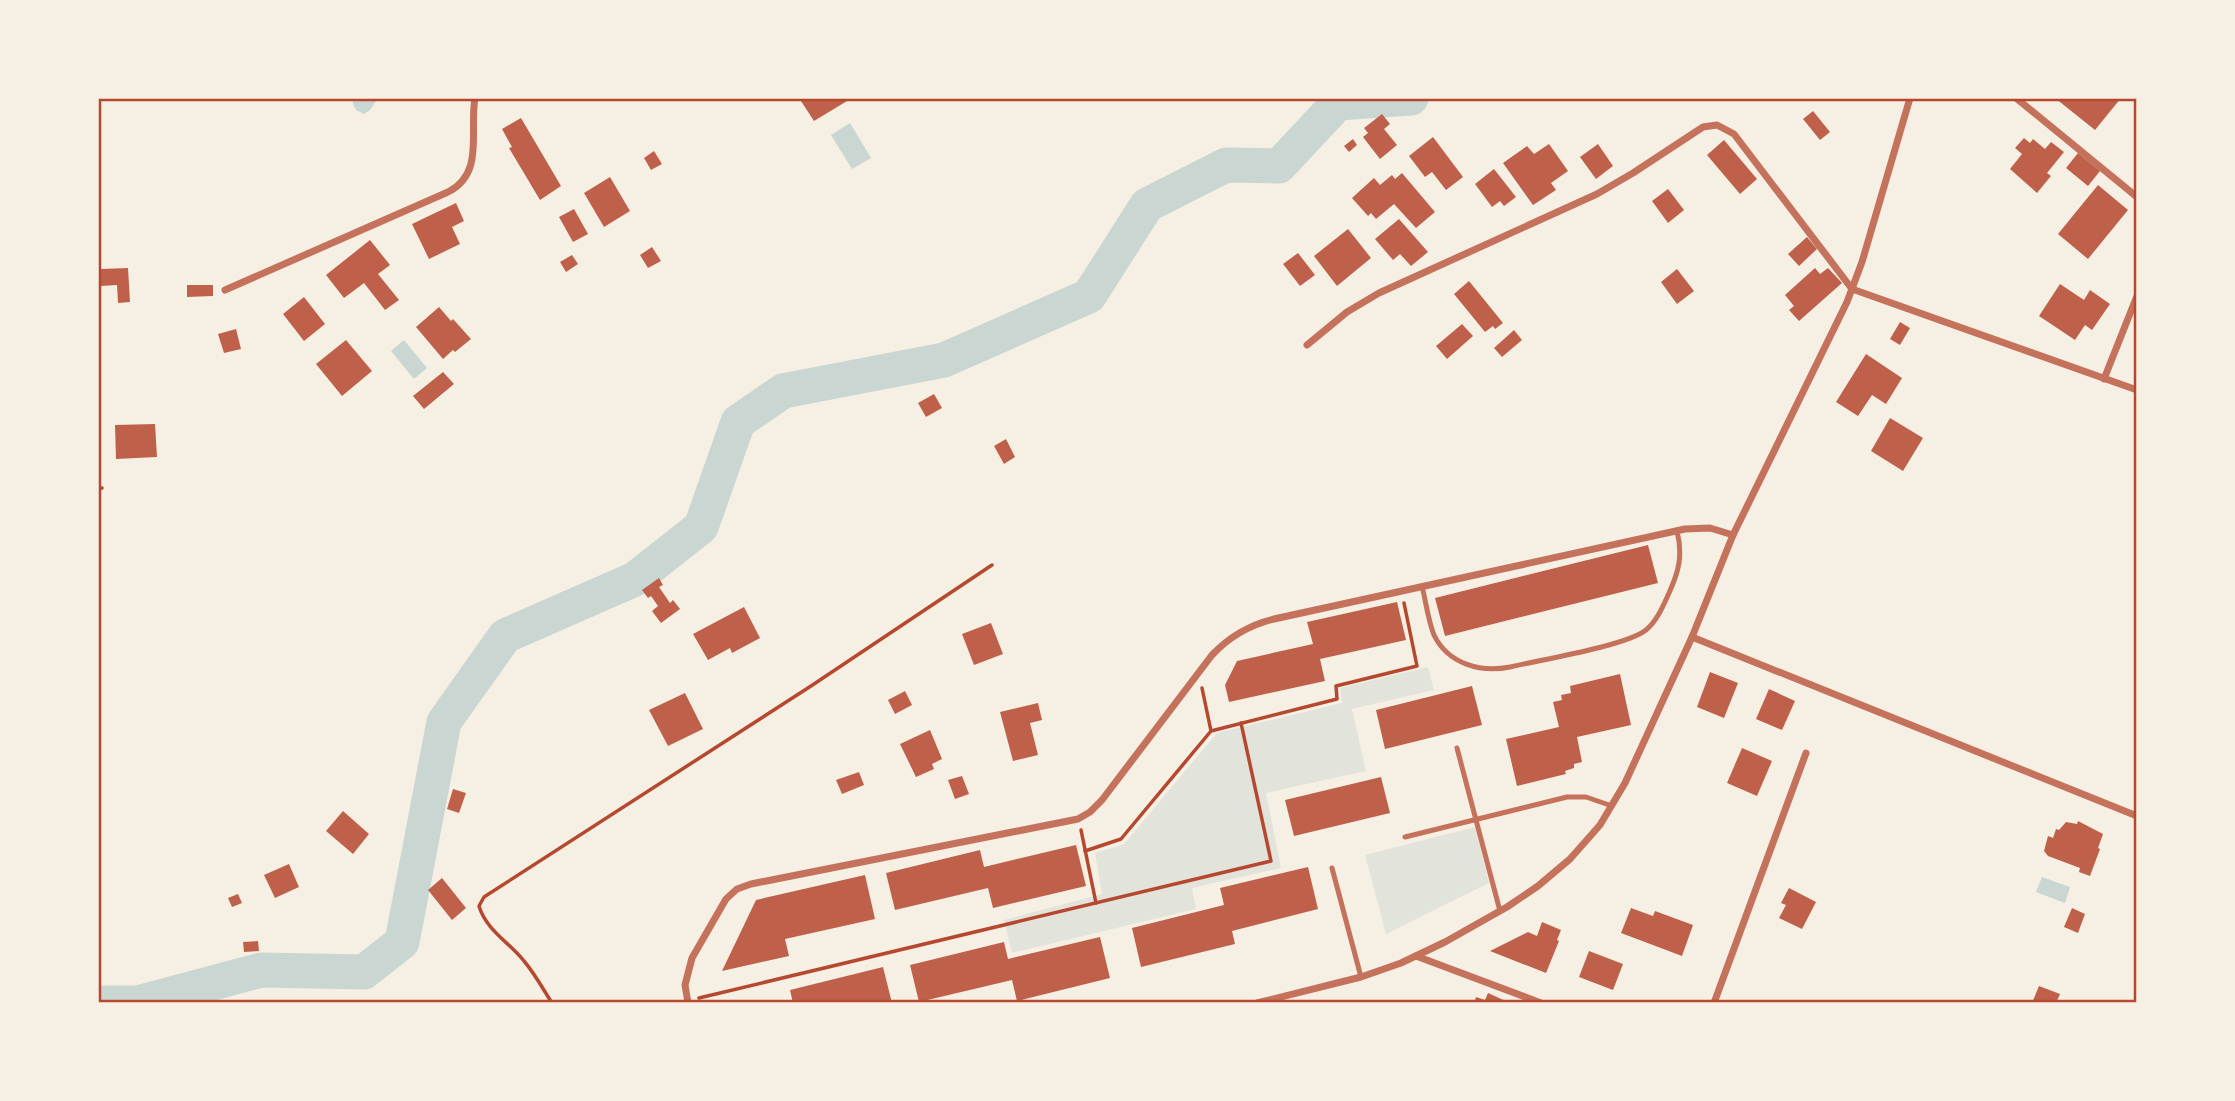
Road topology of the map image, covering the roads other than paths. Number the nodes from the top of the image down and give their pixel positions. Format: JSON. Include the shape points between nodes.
{"nodes":[{"id":1,"x":475,"y":98,"type":"edge"},
{"id":2,"x":1910,"y":98,"type":"edge"},
{"id":3,"x":2015,"y":98,"type":"edge"},
{"id":4,"x":2137,"y":197,"type":"edge"},
{"id":5,"x":1852,"y":289,"type":"junction"},
{"id":6,"x":225,"y":290,"type":"dead end"},
{"id":7,"x":2137,"y":296,"type":"edge"},
{"id":8,"x":1307,"y":345,"type":"dead end"},
{"id":9,"x":2104,"y":379,"type":"junction"},
{"id":10,"x":2137,"y":390,"type":"edge"},
{"id":11,"x":1677,"y":531,"type":"junction"},
{"id":12,"x":1733,"y":535,"type":"junction"},
{"id":13,"x":1422,"y":586,"type":"junction"},
{"id":14,"x":1692,"y":637,"type":"junction"},
{"id":15,"x":1457,"y":748,"type":"dead end"},
{"id":16,"x":1806,"y":753,"type":"dead end"},
{"id":17,"x":1612,"y":806,"type":"junction"},
{"id":18,"x":2137,"y":816,"type":"edge"},
{"id":19,"x":1476,"y":819,"type":"junction"},
{"id":20,"x":1405,"y":837,"type":"dead end"},
{"id":21,"x":1332,"y":868,"type":"dead end"},
{"id":22,"x":1500,"y":911,"type":"junction"},
{"id":23,"x":1416,"y":956,"type":"junction"},
{"id":24,"x":1361,"y":977,"type":"junction"},
{"id":25,"x":688,"y":1002,"type":"edge"},
{"id":26,"x":1257,"y":1003,"type":"edge"},
{"id":27,"x":1541,"y":1003,"type":"edge"},
{"id":28,"x":1714,"y":1003,"type":"edge"}],
"edges":[{"from":1,"to":6,"type":"street","via":[[473,162],[468,176],[456,187]]},
{"from":2,"to":5,"type":"street"},
{"from":3,"to":4,"type":"street"},
{"from":5,"to":8,"type":"street","via":[[1734,134],[1711,125],[1597,194],[1379,293]]},
{"from":5,"to":9,"type":"street"},
{"from":5,"to":12,"type":"street"},
{"from":7,"to":9,"type":"street"},
{"from":9,"to":10,"type":"street"},
{"from":11,"to":12,"type":"street","via":[[1705,527]]},
{"from":11,"to":13,"type":"street"},
{"from":11,"to":13,"type":"lane","via":[[1681,552],[1677,575],[1647,629],[1629,639],[1510,667],[1475,667],[1445,650],[1431,626]]},
{"from":12,"to":14,"type":"street"},
{"from":13,"to":25,"type":"street","via":[[1274,619],[1251,626],[1223,644],[1099,803],[1078,819],[742,887],[723,903],[692,958],[685,985]]},
{"from":14,"to":17,"type":"street"},
{"from":14,"to":18,"type":"street"},
{"from":15,"to":19,"type":"lane"},
{"from":16,"to":28,"type":"street"},
{"from":17,"to":19,"type":"lane","via":[[1574,797]]},
{"from":17,"to":22,"type":"street","via":[[1564,864]]},
{"from":19,"to":20,"type":"lane"},
{"from":19,"to":22,"type":"lane"},
{"from":21,"to":24,"type":"lane"},
{"from":22,"to":23,"type":"street"},
{"from":23,"to":24,"type":"street"},
{"from":23,"to":27,"type":"street"},
{"from":24,"to":26,"type":"street"}]}
